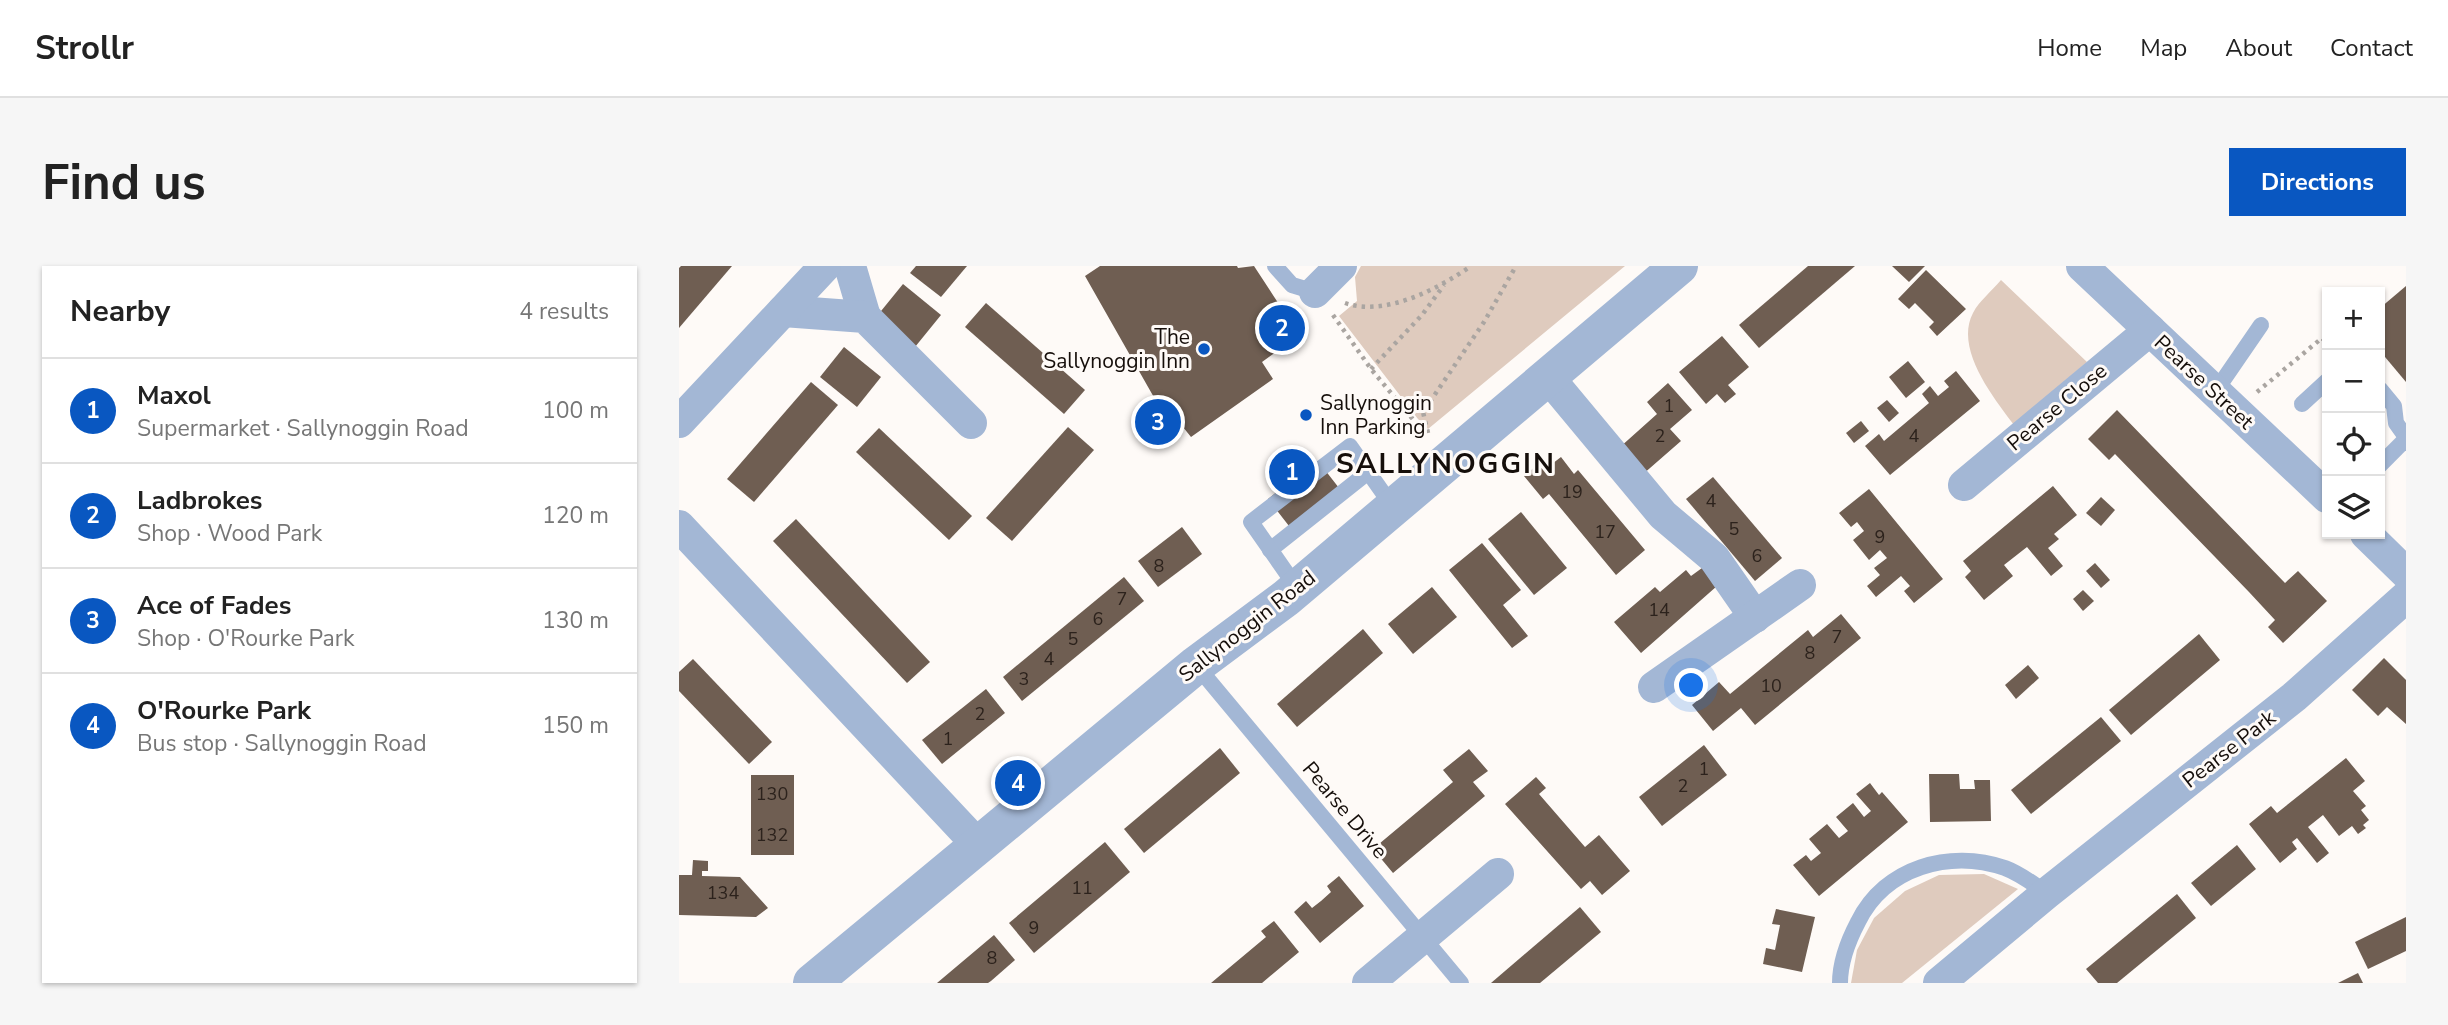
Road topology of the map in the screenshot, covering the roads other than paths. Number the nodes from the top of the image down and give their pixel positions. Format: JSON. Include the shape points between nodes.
{"nodes":[{"id":1,"x":825,"y":266,"type":"edge"},
{"id":2,"x":850,"y":266,"type":"edge"},
{"id":3,"x":1275,"y":266,"type":"edge"},
{"id":4,"x":1341,"y":266,"type":"edge"},
{"id":5,"x":1679,"y":266,"type":"edge"},
{"id":6,"x":2082,"y":266,"type":"edge"},
{"id":7,"x":1315,"y":292,"type":"joint"},
{"id":8,"x":783,"y":311,"type":"junction"},
{"id":9,"x":865,"y":317,"type":"junction"},
{"id":10,"x":2261,"y":325,"type":"dead end"},
{"id":11,"x":2150,"y":330,"type":"junction"},
{"id":12,"x":1549,"y":378,"type":"junction"},
{"id":13,"x":2322,"y":386,"type":"edge"},
{"id":14,"x":2385,"y":395,"type":"edge"},
{"id":15,"x":2225,"y":401,"type":"junction"},
{"id":16,"x":2302,"y":404,"type":"dead end"},
{"id":17,"x":679,"y":422,"type":"edge"},
{"id":18,"x":971,"y":423,"type":"dead end"},
{"id":19,"x":2406,"y":438,"type":"edge"},
{"id":20,"x":2385,"y":460,"type":"edge"},
{"id":21,"x":1367,"y":472,"type":"junction"},
{"id":22,"x":1964,"y":485,"type":"dead end"},
{"id":23,"x":2322,"y":492,"type":"edge"},
{"id":24,"x":1393,"y":507,"type":"junction"},
{"id":25,"x":679,"y":526,"type":"edge"},
{"id":26,"x":2370,"y":539,"type":"edge"},
{"id":27,"x":1270,"y":550,"type":"junction"},
{"id":28,"x":2406,"y":573,"type":"edge"},
{"id":29,"x":1800,"y":585,"type":"dead end"},
{"id":30,"x":1297,"y":588,"type":"junction"},
{"id":31,"x":2406,"y":597,"type":"edge"},
{"id":32,"x":1755,"y":617,"type":"junction"},
{"id":33,"x":1196,"y":665,"type":"junction"},
{"id":34,"x":1654,"y":687,"type":"dead end"},
{"id":35,"x":977,"y":844,"type":"junction"},
{"id":36,"x":1498,"y":874,"type":"dead end"},
{"id":37,"x":2047,"y":893,"type":"junction"},
{"id":38,"x":1423,"y":937,"type":"junction"},
{"id":39,"x":812,"y":983,"type":"edge"},
{"id":40,"x":1368,"y":983,"type":"edge"},
{"id":41,"x":1461,"y":983,"type":"edge"},
{"id":42,"x":1840,"y":983,"type":"edge"},
{"id":43,"x":1939,"y":983,"type":"edge"}],
"edges":[{"from":1,"to":8,"type":"street"},
{"from":2,"to":9,"type":"street"},
{"from":3,"to":7,"type":"lane","via":[[1292,285]]},
{"from":4,"to":7,"type":"street"},
{"from":5,"to":12,"type":"street","name":"Sallynoggin Road"},
{"from":6,"to":11,"type":"street","name":"Pearse Street"},
{"from":8,"to":9,"type":"street"},
{"from":8,"to":17,"type":"street"},
{"from":9,"to":18,"type":"street"},
{"from":10,"to":15,"type":"lane"},
{"from":11,"to":15,"type":"street","name":"Pearse Street"},
{"from":11,"to":22,"type":"street","name":"Pearse Close"},
{"from":12,"to":24,"type":"street","name":"Sallynoggin Road"},
{"from":12,"to":32,"type":"street","via":[[1663,515],[1714,558]]},
{"from":13,"to":16,"type":"lane"},
{"from":14,"to":19,"type":"lane"},
{"from":15,"to":23,"type":"street","name":"Pearse Street"},
{"from":19,"to":20,"type":"lane"},
{"from":21,"to":24,"type":"lane"},
{"from":21,"to":27,"type":"lane"},
{"from":21,"to":27,"type":"lane","via":[[1350,446],[1251,522]]},
{"from":24,"to":30,"type":"street","name":"Sallynoggin Road"},
{"from":25,"to":35,"type":"street"},
{"from":26,"to":28,"type":"street"},
{"from":27,"to":30,"type":"lane"},
{"from":29,"to":32,"type":"street"},
{"from":30,"to":33,"type":"street","name":"Sallynoggin Road"},
{"from":31,"to":37,"type":"street","name":"Pearse Park","via":[[2294,697]]},
{"from":32,"to":34,"type":"street"},
{"from":33,"to":35,"type":"street","name":"Sallynoggin Road"},
{"from":33,"to":38,"type":"lane","name":"Pearse Drive"},
{"from":35,"to":39,"type":"street","name":"Sallynoggin Road"},
{"from":36,"to":38,"type":"street"},
{"from":37,"to":42,"type":"lane","via":[[2005,868],[1969,861],[1925,865],[1905,873],[1887,884],[1862,913],[1845,953]]},
{"from":37,"to":43,"type":"street","name":"Pearse Park"},
{"from":38,"to":40,"type":"street"},
{"from":38,"to":41,"type":"lane","name":"Pearse Drive"}]}
